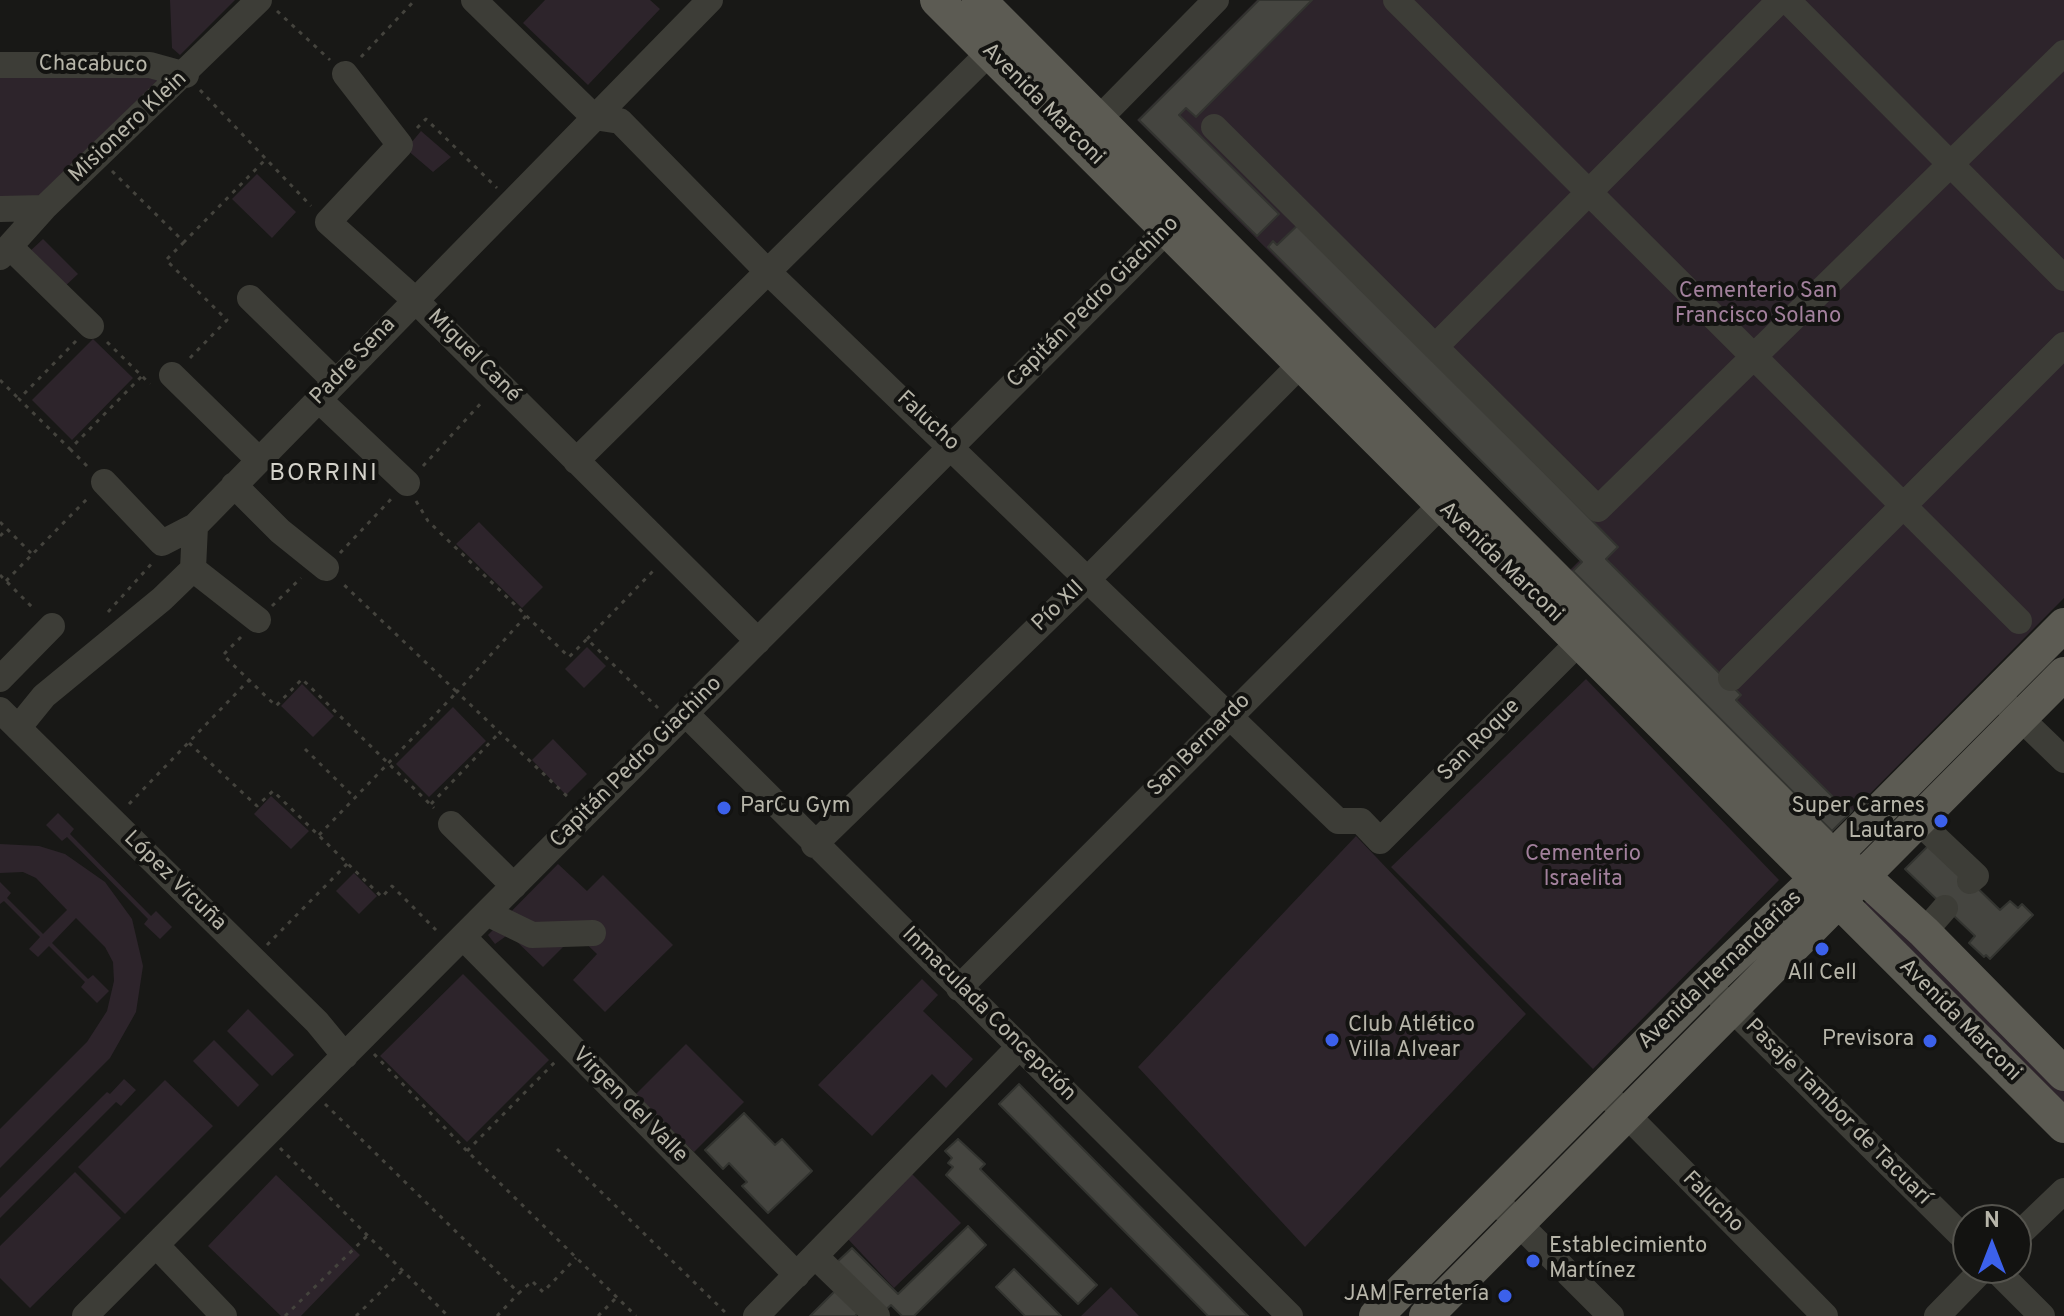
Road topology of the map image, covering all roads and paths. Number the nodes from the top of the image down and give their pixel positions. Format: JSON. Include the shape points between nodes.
{"nodes":[{"id":1,"x":415,"y":0,"type":"edge"},
{"id":2,"x":474,"y":0,"type":"edge"},
{"id":3,"x":710,"y":0,"type":"edge"},
{"id":4,"x":937,"y":0,"type":"edge"},
{"id":5,"x":979,"y":0,"type":"edge"},
{"id":6,"x":1216,"y":0,"type":"edge"},
{"id":7,"x":1396,"y":0,"type":"edge"},
{"id":8,"x":1780,"y":0,"type":"edge"},
{"id":9,"x":1787,"y":0,"type":"edge"},
{"id":10,"x":268,"y":5,"type":"edge"},
{"id":11,"x":990,"y":52,"type":"junction"},
{"id":12,"x":2064,"y":53,"type":"edge"},
{"id":13,"x":0,"y":65,"type":"edge"},
{"id":14,"x":345,"y":74,"type":"junction"},
{"id":15,"x":186,"y":75,"type":"junction"},
{"id":16,"x":594,"y":117,"type":"junction"},
{"id":17,"x":1214,"y":127,"type":"dead end"},
{"id":18,"x":1088,"y":130,"type":"junction"},
{"id":19,"x":400,"y":145,"type":"junction"},
{"id":20,"x":98,"y":157,"type":"junction"},
{"id":21,"x":265,"y":160,"type":"junction"},
{"id":22,"x":1951,"y":164,"type":"junction"},
{"id":23,"x":1589,"y":192,"type":"junction"},
{"id":24,"x":511,"y":202,"type":"junction"},
{"id":25,"x":44,"y":208,"type":"junction"},
{"id":26,"x":0,"y":209,"type":"edge"},
{"id":27,"x":1177,"y":220,"type":"junction"},
{"id":28,"x":328,"y":222,"type":"junction"},
{"id":29,"x":184,"y":242,"type":"junction"},
{"id":30,"x":5,"y":252,"type":"edge"},
{"id":31,"x":766,"y":270,"type":"junction"},
{"id":32,"x":2064,"y":278,"type":"edge"},
{"id":33,"x":250,"y":298,"type":"dead end"},
{"id":34,"x":414,"y":299,"type":"junction"},
{"id":35,"x":91,"y":326,"type":"junction"},
{"id":36,"x":2064,"y":345,"type":"edge"},
{"id":37,"x":1435,"y":347,"type":"junction"},
{"id":38,"x":1754,"y":357,"type":"junction"},
{"id":39,"x":1300,"y":365,"type":"junction"},
{"id":40,"x":172,"y":375,"type":"junction"},
{"id":41,"x":142,"y":376,"type":"junction"},
{"id":42,"x":0,"y":380,"type":"edge"},
{"id":43,"x":499,"y":384,"type":"junction"},
{"id":44,"x":326,"y":390,"type":"junction"},
{"id":45,"x":19,"y":399,"type":"junction"},
{"id":46,"x":952,"y":446,"type":"junction"},
{"id":47,"x":259,"y":460,"type":"junction"},
{"id":48,"x":576,"y":461,"type":"junction"},
{"id":49,"x":104,"y":482,"type":"joint"},
{"id":50,"x":407,"y":483,"type":"junction"},
{"id":51,"x":234,"y":485,"type":"junction"},
{"id":52,"x":1441,"y":505,"type":"junction"},
{"id":53,"x":1902,"y":507,"type":"junction"},
{"id":54,"x":0,"y":522,"type":"edge"},
{"id":55,"x":195,"y":526,"type":"junction"},
{"id":56,"x":7,"y":529,"type":"junction"},
{"id":57,"x":0,"y":536,"type":"edge"},
{"id":58,"x":33,"y":554,"type":"junction"},
{"id":59,"x":670,"y":554,"type":"junction"},
{"id":60,"x":326,"y":568,"type":"junction"},
{"id":61,"x":193,"y":569,"type":"junction"},
{"id":62,"x":1089,"y":578,"type":"junction"},
{"id":63,"x":6,"y":581,"type":"dead end"},
{"id":64,"x":526,"y":616,"type":"junction"},
{"id":65,"x":258,"y":620,"type":"junction"},
{"id":66,"x":2019,"y":621,"type":"dead end"},
{"id":67,"x":2064,"y":625,"type":"edge"},
{"id":68,"x":52,"y":626,"type":"dead end"},
{"id":69,"x":587,"y":639,"type":"junction"},
{"id":70,"x":758,"y":641,"type":"junction"},
{"id":71,"x":1580,"y":641,"type":"junction"},
{"id":72,"x":2064,"y":674,"type":"edge"},
{"id":73,"x":1731,"y":678,"type":"dead end"},
{"id":74,"x":0,"y":679,"type":"edge"},
{"id":75,"x":249,"y":680,"type":"junction"},
{"id":76,"x":457,"y":692,"type":"junction"},
{"id":77,"x":1995,"y":692,"type":"junction"},
{"id":78,"x":1228,"y":717,"type":"junction"},
{"id":79,"x":2021,"y":717,"type":"junction"},
{"id":80,"x":9,"y":719,"type":"edge"},
{"id":81,"x":681,"y":719,"type":"junction"},
{"id":82,"x":500,"y":731,"type":"junction"},
{"id":83,"x":189,"y":743,"type":"junction"},
{"id":84,"x":305,"y":749,"type":"dead end"},
{"id":85,"x":2064,"y":760,"type":"edge"},
{"id":86,"x":388,"y":763,"type":"junction"},
{"id":87,"x":354,"y":797,"type":"junction"},
{"id":88,"x":586,"y":814,"type":"junction"},
{"id":89,"x":112,"y":820,"type":"junction"},
{"id":90,"x":1918,"y":821,"type":"junction"},
{"id":91,"x":451,"y":824,"type":"dead end"},
{"id":92,"x":319,"y":835,"type":"junction"},
{"id":93,"x":1380,"y":841,"type":"joint"},
{"id":94,"x":814,"y":845,"type":"junction"},
{"id":95,"x":348,"y":863,"type":"junction"},
{"id":96,"x":1864,"y":877,"type":"junction"},
{"id":97,"x":1829,"y":879,"type":"junction"},
{"id":98,"x":1970,"y":881,"type":"dead end"},
{"id":99,"x":514,"y":886,"type":"junction"},
{"id":100,"x":487,"y":913,"type":"junction"},
{"id":101,"x":593,"y":933,"type":"dead end"},
{"id":102,"x":458,"y":942,"type":"junction"},
{"id":103,"x":253,"y":959,"type":"junction"},
{"id":104,"x":1706,"y":984,"type":"junction"},
{"id":105,"x":959,"y":988,"type":"junction"},
{"id":106,"x":1731,"y":1008,"type":"junction"},
{"id":107,"x":1020,"y":1046,"type":"junction"},
{"id":108,"x":570,"y":1047,"type":"junction"},
{"id":109,"x":353,"y":1048,"type":"junction"},
{"id":110,"x":2064,"y":1074,"type":"edge"},
{"id":111,"x":1603,"y":1088,"type":"junction"},
{"id":112,"x":311,"y":1090,"type":"junction"},
{"id":113,"x":1625,"y":1116,"type":"junction"},
{"id":114,"x":2064,"y":1126,"type":"edge"},
{"id":115,"x":267,"y":1134,"type":"junction"},
{"id":116,"x":557,"y":1149,"type":"dead end"},
{"id":117,"x":467,"y":1151,"type":"junction"},
{"id":118,"x":2064,"y":1191,"type":"edge"},
{"id":119,"x":1493,"y":1198,"type":"junction"},
{"id":120,"x":2032,"y":1222,"type":"edge"},
{"id":121,"x":1518,"y":1223,"type":"junction"},
{"id":122,"x":1952,"y":1226,"type":"edge"},
{"id":123,"x":368,"y":1235,"type":"junction"},
{"id":124,"x":156,"y":1245,"type":"junction"},
{"id":125,"x":576,"y":1258,"type":"junction"},
{"id":126,"x":806,"y":1266,"type":"junction"},
{"id":127,"x":403,"y":1270,"type":"junction"},
{"id":128,"x":1968,"y":1284,"type":"edge"},
{"id":129,"x":2010,"y":1284,"type":"edge"},
{"id":130,"x":519,"y":1293,"type":"junction"},
{"id":131,"x":617,"y":1297,"type":"junction"},
{"id":132,"x":1386,"y":1313,"type":"edge"},
{"id":133,"x":85,"y":1316,"type":"edge"},
{"id":134,"x":224,"y":1316,"type":"edge"},
{"id":135,"x":285,"y":1316,"type":"edge"},
{"id":136,"x":356,"y":1316,"type":"edge"},
{"id":137,"x":448,"y":1316,"type":"edge"},
{"id":138,"x":497,"y":1316,"type":"edge"},
{"id":139,"x":598,"y":1316,"type":"edge"},
{"id":140,"x":636,"y":1316,"type":"edge"},
{"id":141,"x":729,"y":1316,"type":"edge"},
{"id":142,"x":756,"y":1316,"type":"edge"},
{"id":143,"x":877,"y":1316,"type":"edge"},
{"id":144,"x":1290,"y":1316,"type":"edge"},
{"id":145,"x":1426,"y":1316,"type":"edge"},
{"id":146,"x":1611,"y":1316,"type":"edge"},
{"id":147,"x":1825,"y":1316,"type":"edge"},
{"id":148,"x":1937,"y":1316,"type":"edge"},
{"id":149,"x":2042,"y":1316,"type":"edge"}],
"edges":[{"from":1,"to":14,"type":"path"},
{"from":2,"to":16,"type":"street","name":"Falucho"},
{"from":3,"to":16,"type":"street","name":"Padre Sena"},
{"from":4,"to":11,"type":"main road","name":"Avenida Marconi"},
{"from":5,"to":18,"type":"main road","name":"Avenida Marconi"},
{"from":6,"to":18,"type":"street"},
{"from":7,"to":23,"type":"street"},
{"from":8,"to":23,"type":"street"},
{"from":9,"to":22,"type":"street"},
{"from":10,"to":14,"type":"path"},
{"from":10,"to":15,"type":"street","name":"Misionero Klein"},
{"from":11,"to":18,"type":"main road","name":"Avenida Marconi"},
{"from":11,"to":31,"type":"street"},
{"from":12,"to":22,"type":"street"},
{"from":13,"to":15,"type":"street","name":"Chacabuco","via":[[150,65]]},
{"from":14,"to":19,"type":"street"},
{"from":15,"to":20,"type":"street","name":"Misionero Klein"},
{"from":15,"to":21,"type":"path"},
{"from":16,"to":24,"type":"street","name":"Padre Sena"},
{"from":16,"to":31,"type":"street","name":"Falucho","via":[[620,121]]},
{"from":17,"to":37,"type":"street"},
{"from":18,"to":27,"type":"main road","name":"Avenida Marconi"},
{"from":19,"to":24,"type":"path","via":[[426,119]]},
{"from":19,"to":28,"type":"street"},
{"from":20,"to":25,"type":"street","name":"Misionero Klein"},
{"from":20,"to":29,"type":"path"},
{"from":21,"to":28,"type":"path"},
{"from":21,"to":29,"type":"path"},
{"from":22,"to":32,"type":"street"},
{"from":22,"to":38,"type":"street"},
{"from":23,"to":37,"type":"street"},
{"from":23,"to":38,"type":"street"},
{"from":24,"to":34,"type":"street","name":"Padre Sena"},
{"from":25,"to":26,"type":"street"},
{"from":25,"to":30,"type":"street","name":"Misionero Klein"},
{"from":27,"to":39,"type":"main road","name":"Avenida Marconi"},
{"from":27,"to":46,"type":"street","name":"Capitán Pedro Giachino"},
{"from":27,"to":97,"type":"main road","name":"Avenida Marconi"},
{"from":28,"to":34,"type":"street","name":"Miguel Cané"},
{"from":29,"to":40,"type":"path","via":[[166,260],[227,320]]},
{"from":30,"to":35,"type":"street"},
{"from":31,"to":46,"type":"street","name":"Falucho"},
{"from":31,"to":48,"type":"street"},
{"from":33,"to":44,"type":"street"},
{"from":34,"to":43,"type":"street","name":"Miguel Cané"},
{"from":34,"to":44,"type":"street","name":"Padre Sena"},
{"from":35,"to":41,"type":"path"},
{"from":35,"to":45,"type":"path"},
{"from":36,"to":53,"type":"street"},
{"from":37,"to":38,"type":"street","via":[[1598,509]]},
{"from":38,"to":53,"type":"street"},
{"from":39,"to":52,"type":"main road","name":"Avenida Marconi"},
{"from":39,"to":62,"type":"street","name":"Pío XII"},
{"from":40,"to":41,"type":"path","via":[[157,391]]},
{"from":40,"to":47,"type":"street"},
{"from":41,"to":45,"type":"path","via":[[70,449]]},
{"from":42,"to":45,"type":"path"},
{"from":43,"to":48,"type":"street","name":"Miguel Cané"},
{"from":43,"to":50,"type":"path"},
{"from":44,"to":47,"type":"street","name":"Padre Sena"},
{"from":44,"to":50,"type":"street"},
{"from":46,"to":62,"type":"street","name":"Falucho"},
{"from":46,"to":70,"type":"street","name":"Capitán Pedro Giachino"},
{"from":47,"to":51,"type":"street","name":"Padre Sena"},
{"from":48,"to":59,"type":"street","name":"Miguel Cané"},
{"from":49,"to":55,"type":"street","via":[[162,543]]},
{"from":49,"to":58,"type":"path"},
{"from":50,"to":60,"type":"path"},
{"from":50,"to":64,"type":"path","via":[[428,521]]},
{"from":51,"to":55,"type":"street","name":"Padre Sena"},
{"from":51,"to":60,"type":"street"},
{"from":52,"to":71,"type":"main road","name":"Avenida Marconi"},
{"from":52,"to":78,"type":"street","name":"San Bernardo"},
{"from":53,"to":66,"type":"street"},
{"from":53,"to":73,"type":"street"},
{"from":54,"to":56,"type":"path"},
{"from":55,"to":61,"type":"street"},
{"from":56,"to":57,"type":"path"},
{"from":56,"to":58,"type":"path"},
{"from":58,"to":63,"type":"path"},
{"from":59,"to":69,"type":"path"},
{"from":59,"to":70,"type":"street","name":"Miguel Cané"},
{"from":60,"to":65,"type":"path","via":[[302,578]]},
{"from":60,"to":76,"type":"path"},
{"from":61,"to":65,"type":"street"},
{"from":61,"to":80,"type":"street","via":[[44,696]]},
{"from":62,"to":78,"type":"street","name":"Falucho"},
{"from":62,"to":94,"type":"street","name":"Pío XII"},
{"from":64,"to":69,"type":"path","via":[[569,657]]},
{"from":64,"to":76,"type":"path"},
{"from":65,"to":75,"type":"path","via":[[223,655]]},
{"from":67,"to":77,"type":"main road","name":"Avenida Hernandarias"},
{"from":68,"to":74,"type":"street"},
{"from":69,"to":81,"type":"path"},
{"from":70,"to":81,"type":"street","name":"Capitán Pedro Giachino"},
{"from":71,"to":93,"type":"street","name":"San Roque"},
{"from":71,"to":97,"type":"main road","name":"Avenida Marconi"},
{"from":72,"to":79,"type":"main road","name":"Avenida Hernandarias"},
{"from":75,"to":83,"type":"path"},
{"from":75,"to":86,"type":"path","via":[[276,706],[302,679]]},
{"from":76,"to":82,"type":"path"},
{"from":76,"to":86,"type":"path"},
{"from":77,"to":79,"type":"street"},
{"from":77,"to":97,"type":"main road","name":"Avenida Hernandarias"},
{"from":78,"to":93,"type":"street","name":"Falucho","via":[[1338,821],[1361,821]]},
{"from":78,"to":105,"type":"street","name":"San Bernardo"},
{"from":79,"to":85,"type":"street"},
{"from":79,"to":90,"type":"main road","name":"Avenida Hernandarias"},
{"from":80,"to":89,"type":"street","name":"López Vicuña"},
{"from":81,"to":88,"type":"street","name":"Capitán Pedro Giachino"},
{"from":81,"to":94,"type":"street","name":"Inmaculada Concepción"},
{"from":82,"to":86,"type":"path","via":[[431,804]]},
{"from":82,"to":88,"type":"path"},
{"from":83,"to":89,"type":"path"},
{"from":83,"to":92,"type":"path","via":[[257,806],[273,791]]},
{"from":84,"to":87,"type":"path"},
{"from":86,"to":87,"type":"path"},
{"from":87,"to":92,"type":"path"},
{"from":88,"to":99,"type":"street","name":"Capitán Pedro Giachino"},
{"from":89,"to":103,"type":"street","name":"López Vicuña"},
{"from":90,"to":96,"type":"main road","name":"Avenida Hernandarias"},
{"from":90,"to":98,"type":"street","via":[[1976,876]]},
{"from":91,"to":99,"type":"street"},
{"from":92,"to":95,"type":"path"},
{"from":94,"to":105,"type":"street","name":"Inmaculada Concepción"},
{"from":95,"to":102,"type":"path","via":[[382,897],[392,886]]},
{"from":95,"to":103,"type":"path"},
{"from":96,"to":97,"type":"main road","name":"Avenida Hernandarias"},
{"from":96,"to":110,"type":"main road","name":"Avenida Marconi","via":[[1934,920]]},
{"from":97,"to":104,"type":"main road","name":"Avenida Hernandarias"},
{"from":97,"to":106,"type":"main road","name":"Avenida Hernandarias"},
{"from":97,"to":114,"type":"main road","name":"Avenida Marconi"},
{"from":99,"to":100,"type":"street","name":"Capitán Pedro Giachino"},
{"from":100,"to":101,"type":"street","via":[[532,935]]},
{"from":100,"to":102,"type":"street","name":"Capitán Pedro Giachino"},
{"from":102,"to":108,"type":"street","name":"Virgen del Valle"},
{"from":102,"to":109,"type":"street","name":"Capitán Pedro Giachino"},
{"from":103,"to":109,"type":"street","name":"López Vicuña","via":[[317,1022]]},
{"from":104,"to":106,"type":"street","name":"Pasaje Tambor de Tacuarí"},
{"from":104,"to":111,"type":"main road","name":"Avenida Hernandarias"},
{"from":105,"to":107,"type":"street","name":"Inmaculada Concepción"},
{"from":106,"to":113,"type":"main road","name":"Avenida Hernandarias"},
{"from":106,"to":122,"type":"street","name":"Pasaje Tambor de Tacuarí"},
{"from":107,"to":126,"type":"street"},
{"from":107,"to":144,"type":"street","name":"Inmaculada Concepción"},
{"from":108,"to":117,"type":"path"},
{"from":108,"to":126,"type":"street","name":"Virgen del Valle"},
{"from":109,"to":112,"type":"street","name":"Capitán Pedro Giachino"},
{"from":109,"to":117,"type":"path"},
{"from":111,"to":113,"type":"street","name":"Falucho"},
{"from":111,"to":119,"type":"main road","name":"Avenida Hernandarias"},
{"from":112,"to":115,"type":"street","name":"Capitán Pedro Giachino"},
{"from":112,"to":130,"type":"path"},
{"from":113,"to":121,"type":"main road","name":"Avenida Hernandarias"},
{"from":113,"to":147,"type":"street","name":"Falucho"},
{"from":115,"to":123,"type":"path"},
{"from":115,"to":124,"type":"street","name":"Capitán Pedro Giachino"},
{"from":116,"to":141,"type":"path"},
{"from":117,"to":125,"type":"path"},
{"from":118,"to":120,"type":"street"},
{"from":119,"to":121,"type":"street"},
{"from":119,"to":132,"type":"main road","name":"Avenida Hernandarias"},
{"from":121,"to":145,"type":"main road","name":"Avenida Hernandarias"},
{"from":121,"to":146,"type":"street"},
{"from":123,"to":127,"type":"path"},
{"from":123,"to":135,"type":"path"},
{"from":124,"to":133,"type":"street","name":"Capitán Pedro Giachino"},
{"from":124,"to":134,"type":"street"},
{"from":125,"to":130,"type":"path","via":[[543,1292],[532,1281]]},
{"from":125,"to":131,"type":"path"},
{"from":126,"to":142,"type":"street"},
{"from":126,"to":143,"type":"street","name":"Virgen del Valle"},
{"from":127,"to":136,"type":"path"},
{"from":127,"to":137,"type":"path"},
{"from":128,"to":148,"type":"street"},
{"from":129,"to":149,"type":"street"},
{"from":130,"to":138,"type":"path"},
{"from":131,"to":139,"type":"path"},
{"from":131,"to":140,"type":"path"}]}
